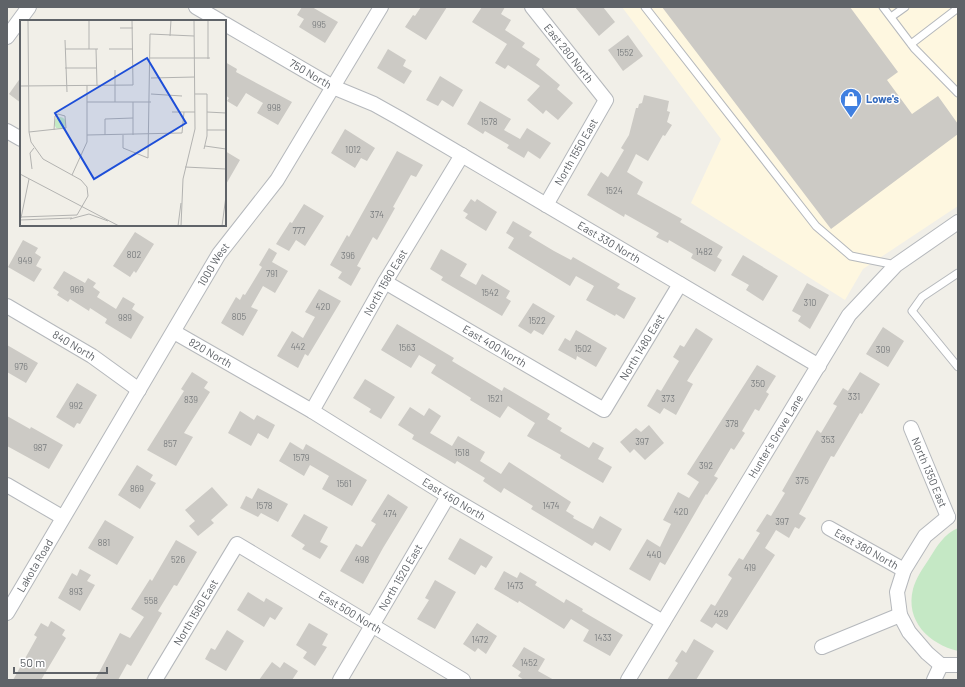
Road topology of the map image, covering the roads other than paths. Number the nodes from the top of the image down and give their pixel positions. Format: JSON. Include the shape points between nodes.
{"nodes":[{"id":1,"x":29,"y":7,"type":"edge"},
{"id":2,"x":196,"y":7,"type":"edge"},
{"id":3,"x":532,"y":7,"type":"edge"},
{"id":4,"x":645,"y":7,"type":"edge"},
{"id":5,"x":883,"y":7,"type":"edge"},
{"id":6,"x":905,"y":7,"type":"edge"},
{"id":7,"x":958,"y":8,"type":"edge"},
{"id":8,"x":377,"y":13,"type":"edge"},
{"id":9,"x":891,"y":17,"type":"junction"},
{"id":10,"x":218,"y":20,"type":"edge"},
{"id":11,"x":226,"y":25,"type":"edge"},
{"id":12,"x":7,"y":37,"type":"edge"},
{"id":13,"x":911,"y":44,"type":"junction"},
{"id":14,"x":333,"y":87,"type":"junction"},
{"id":15,"x":958,"y":93,"type":"edge"},
{"id":16,"x":606,"y":100,"type":"joint"},
{"id":17,"x":400,"y":118,"type":"joint"},
{"id":18,"x":7,"y":131,"type":"edge"},
{"id":19,"x":20,"y":139,"type":"edge"},
{"id":20,"x":462,"y":155,"type":"junction"},
{"id":21,"x":546,"y":205,"type":"junction"},
{"id":22,"x":957,"y":226,"type":"edge"},
{"id":23,"x":896,"y":265,"type":"junction"},
{"id":24,"x":958,"y":272,"type":"edge"},
{"id":25,"x":385,"y":282,"type":"junction"},
{"id":26,"x":680,"y":284,"type":"junction"},
{"id":27,"x":7,"y":306,"type":"edge"},
{"id":28,"x":174,"y":332,"type":"junction"},
{"id":29,"x":819,"y":366,"type":"junction"},
{"id":30,"x":958,"y":367,"type":"edge"},
{"id":31,"x":247,"y":375,"type":"joint"},
{"id":32,"x":139,"y":390,"type":"junction"},
{"id":33,"x":604,"y":410,"type":"joint"},
{"id":34,"x":312,"y":411,"type":"junction"},
{"id":35,"x":911,"y":428,"type":"dead end"},
{"id":36,"x":7,"y":485,"type":"edge"},
{"id":37,"x":448,"y":496,"type":"junction"},
{"id":38,"x":62,"y":517,"type":"junction"},
{"id":39,"x":953,"y":518,"type":"edge"},
{"id":40,"x":829,"y":528,"type":"dead end"},
{"id":41,"x":237,"y":544,"type":"joint"},
{"id":42,"x":904,"y":570,"type":"junction"},
{"id":43,"x":7,"y":612,"type":"edge"},
{"id":44,"x":900,"y":615,"type":"junction"},
{"id":45,"x":663,"y":622,"type":"junction"},
{"id":46,"x":373,"y":625,"type":"junction"},
{"id":47,"x":822,"y":647,"type":"dead end"},
{"id":48,"x":941,"y":665,"type":"junction"},
{"id":49,"x":958,"y":665,"type":"edge"},
{"id":50,"x":155,"y":680,"type":"edge"},
{"id":51,"x":340,"y":680,"type":"edge"},
{"id":52,"x":463,"y":680,"type":"edge"},
{"id":53,"x":628,"y":680,"type":"edge"},
{"id":54,"x":934,"y":680,"type":"edge"}],
"edges":[{"from":1,"to":12,"type":"street"},
{"from":2,"to":10,"type":"street"},
{"from":3,"to":16,"type":"street","name":"East 280 North"},
{"from":4,"to":23,"type":"lane","via":[[816,226],[851,256]]},
{"from":5,"to":9,"type":"lane"},
{"from":6,"to":9,"type":"lane"},
{"from":7,"to":13,"type":"lane"},
{"from":8,"to":14,"type":"street","name":"1000 West"},
{"from":9,"to":13,"type":"lane"},
{"from":11,"to":14,"type":"street","name":"750 North"},
{"from":13,"to":15,"type":"lane"},
{"from":14,"to":17,"type":"street","name":"750 North"},
{"from":14,"to":28,"type":"street","name":"1000 West","via":[[277,180],[219,254]]},
{"from":16,"to":21,"type":"street","name":"North 1550 East"},
{"from":17,"to":20,"type":"street","name":"East 330 North"},
{"from":18,"to":19,"type":"street"},
{"from":20,"to":21,"type":"street","name":"East 330 North"},
{"from":20,"to":25,"type":"street","name":"North 1580 East"},
{"from":21,"to":26,"type":"street","name":"East 330 North"},
{"from":22,"to":23,"type":"street","name":"Hunter's Grove Lane"},
{"from":23,"to":29,"type":"street","name":"Hunter's Grove Lane","via":[[849,315]]},
{"from":24,"to":30,"type":"lane","via":[[922,297],[912,311]]},
{"from":25,"to":33,"type":"street","name":"East 400 North"},
{"from":25,"to":34,"type":"street","name":"North 1580 East"},
{"from":26,"to":29,"type":"street","name":"East 330 North"},
{"from":26,"to":33,"type":"street","name":"North 1480 East"},
{"from":27,"to":32,"type":"street","name":"840 North","via":[[92,356]]},
{"from":28,"to":31,"type":"street","name":"820 North"},
{"from":28,"to":32,"type":"street","name":"1000 West"},
{"from":29,"to":45,"type":"street","name":"Hunter's Grove Lane"},
{"from":31,"to":34,"type":"street","name":"East 450 North"},
{"from":32,"to":38,"type":"street","name":"1000 West"},
{"from":34,"to":37,"type":"street","name":"East 450 North"},
{"from":35,"to":39,"type":"street","name":"North 1350 East"},
{"from":36,"to":38,"type":"street"},
{"from":37,"to":45,"type":"street","name":"East 450 North"},
{"from":37,"to":46,"type":"street","name":"North 1520 East"},
{"from":38,"to":43,"type":"street","name":"Lakota Road"},
{"from":39,"to":42,"type":"street","via":[[925,536]]},
{"from":40,"to":42,"type":"street","name":"East 380 North"},
{"from":41,"to":46,"type":"street","name":"East 500 North"},
{"from":41,"to":50,"type":"street","name":"North 1580 East"},
{"from":42,"to":44,"type":"street","via":[[897,592]]},
{"from":44,"to":47,"type":"street"},
{"from":44,"to":48,"type":"street","via":[[909,632]]},
{"from":45,"to":53,"type":"street","name":"Hunter's Grove Lane"},
{"from":46,"to":51,"type":"street","name":"North 1520 East"},
{"from":46,"to":52,"type":"street","name":"East 500 North"},
{"from":48,"to":49,"type":"street"},
{"from":48,"to":54,"type":"street"}]}
